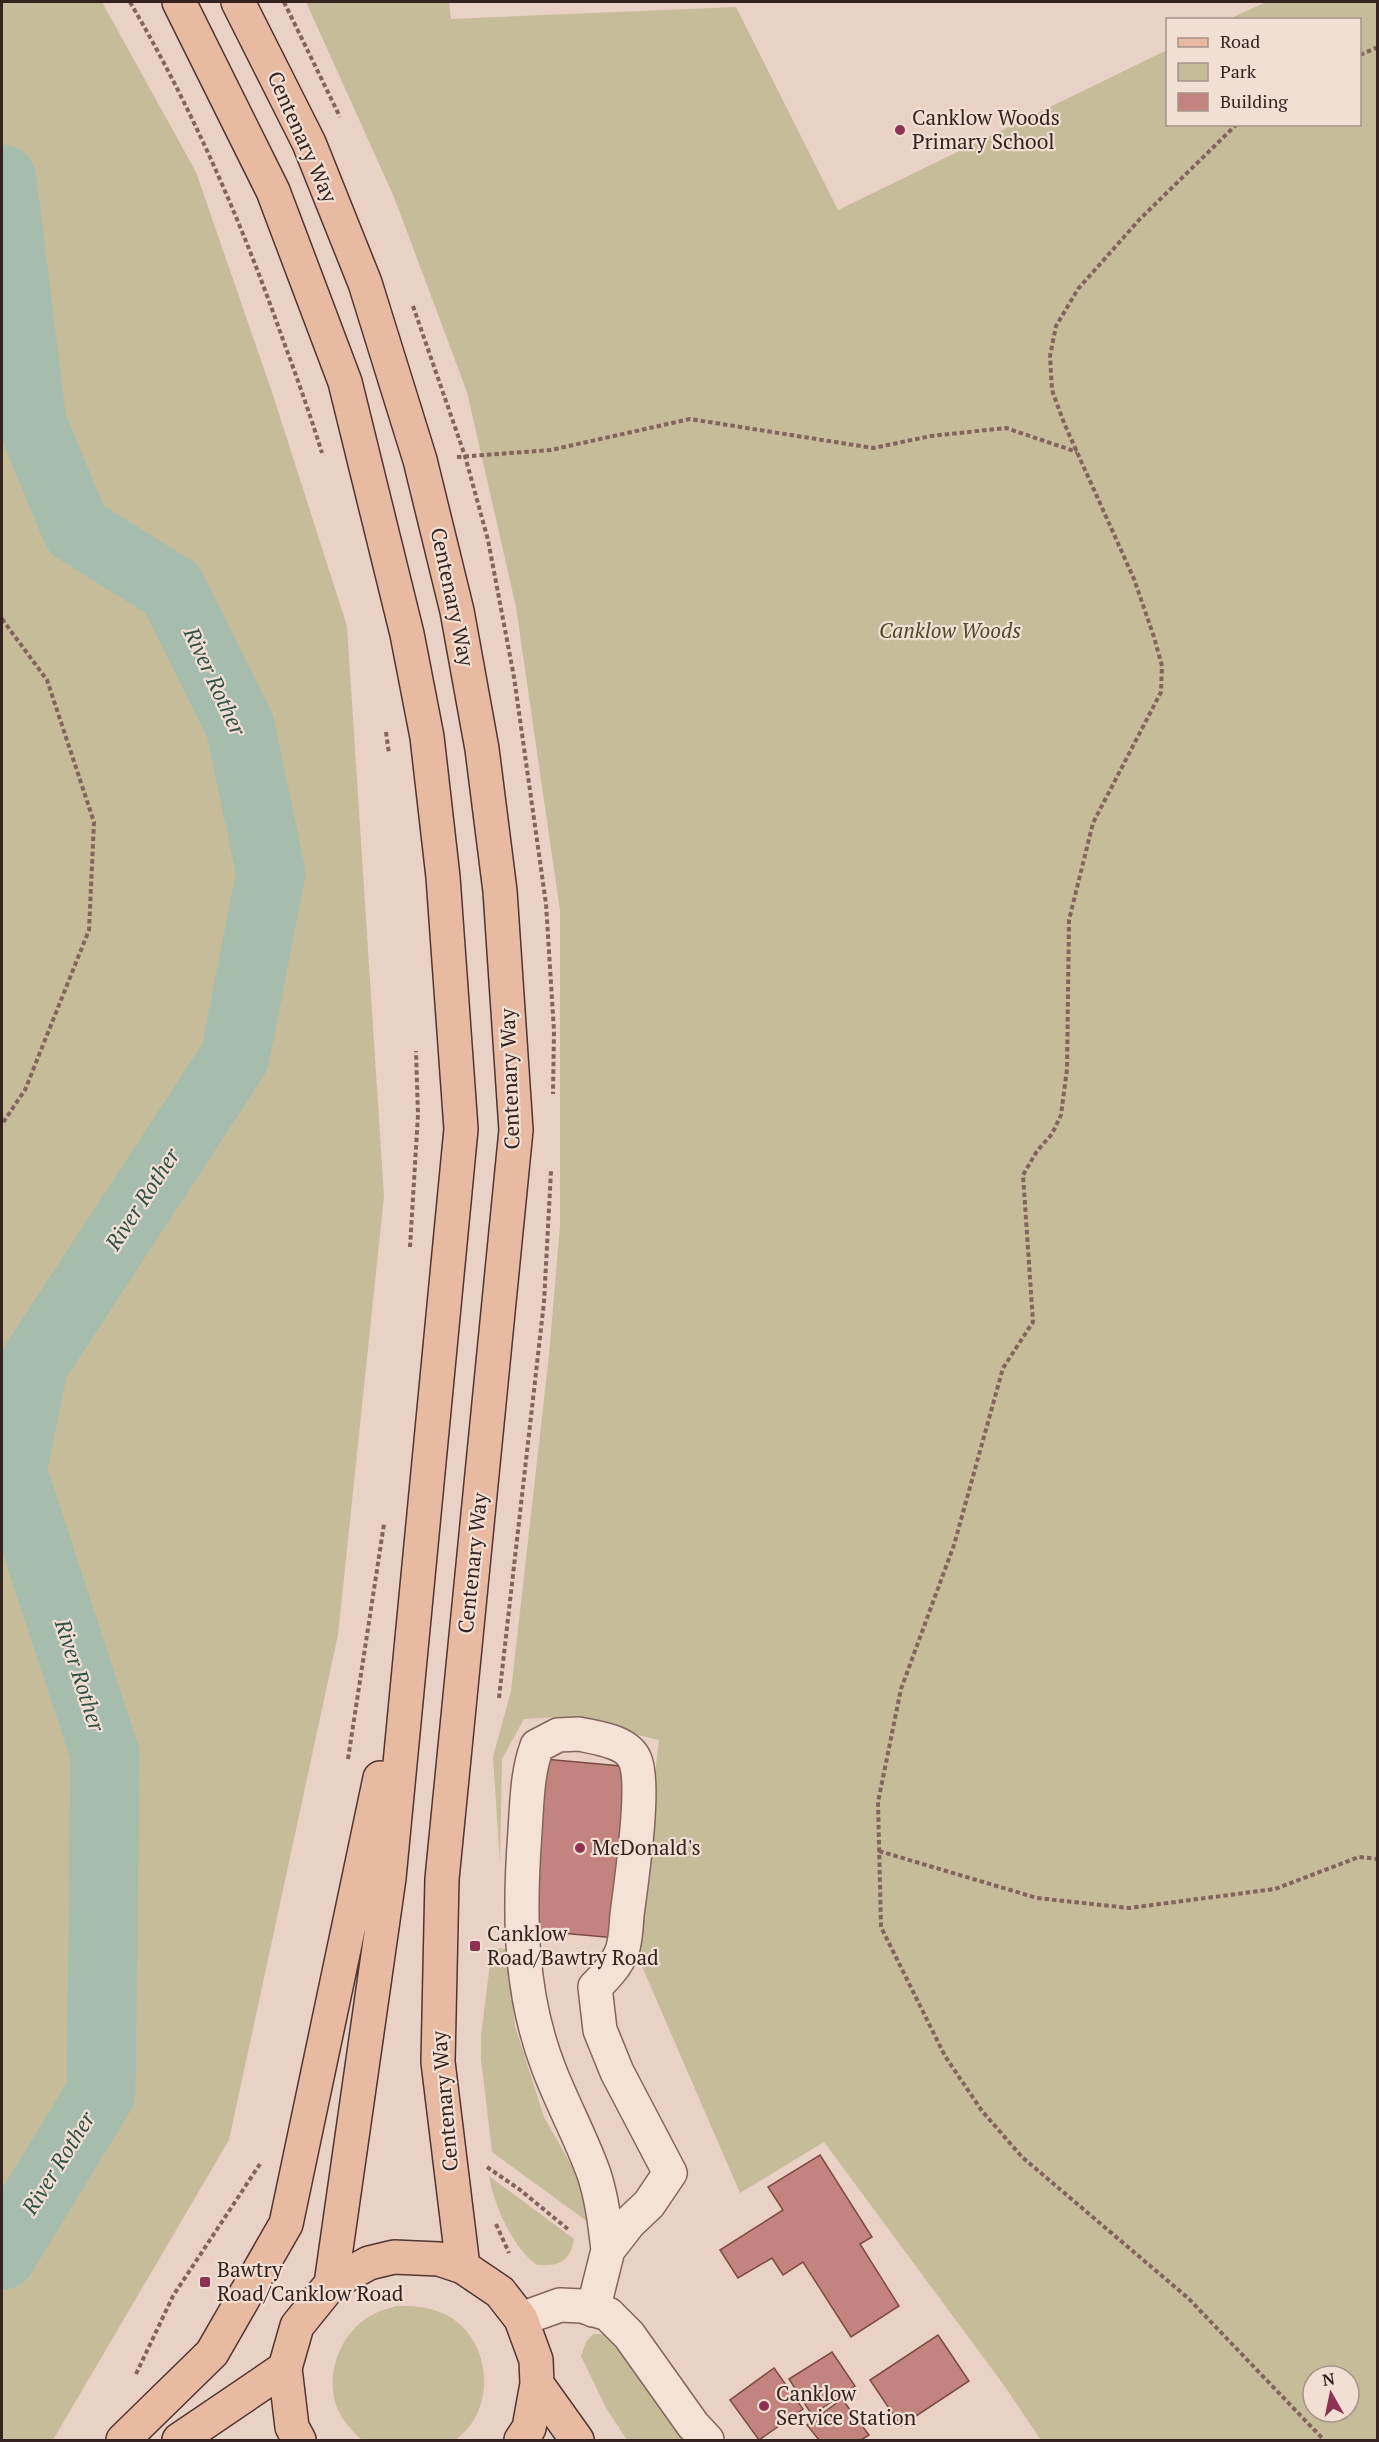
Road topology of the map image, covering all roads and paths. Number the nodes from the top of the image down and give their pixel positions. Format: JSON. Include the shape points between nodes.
{"nodes":[{"id":1,"x":130,"y":2,"type":"edge"},
{"id":2,"x":179,"y":2,"type":"edge"},
{"id":3,"x":238,"y":2,"type":"edge"},
{"id":4,"x":1377,"y":46,"type":"edge"},
{"id":5,"x":1361,"y":54,"type":"edge"},
{"id":6,"x":1235,"y":126,"type":"edge"},
{"id":7,"x":1078,"y":453,"type":"junction"},
{"id":8,"x":324,"y":459,"type":"dead end"},
{"id":9,"x":420,"y":460,"type":"junction"},
{"id":10,"x":2,"y":619,"type":"edge"},
{"id":11,"x":385,"y":727,"type":"dead end"},
{"id":12,"x":390,"y":761,"type":"dead end"},
{"id":13,"x":416,"y":1044,"type":"dead end"},
{"id":14,"x":2,"y":1124,"type":"edge"},
{"id":15,"x":410,"y":1250,"type":"dead end"},
{"id":16,"x":384,"y":1519,"type":"dead end"},
{"id":17,"x":415,"y":1614,"type":"junction"},
{"id":18,"x":347,"y":1764,"type":"dead end"},
{"id":19,"x":879,"y":1851,"type":"junction"},
{"id":20,"x":1377,"y":1859,"type":"edge"},
{"id":21,"x":263,"y":2160,"type":"dead end"},
{"id":22,"x":483,"y":2164,"type":"dead end"},
{"id":23,"x":608,"y":2250,"type":"junction"},
{"id":24,"x":464,"y":2267,"type":"junction"},
{"id":25,"x":330,"y":2284,"type":"junction"},
{"id":26,"x":593,"y":2310,"type":"junction"},
{"id":27,"x":520,"y":2319,"type":"junction"},
{"id":28,"x":285,"y":2368,"type":"junction"},
{"id":29,"x":134,"y":2378,"type":"dead end"},
{"id":30,"x":537,"y":2384,"type":"junction"},
{"id":31,"x":123,"y":2440,"type":"edge"},
{"id":32,"x":179,"y":2440,"type":"edge"},
{"id":33,"x":299,"y":2440,"type":"edge"},
{"id":34,"x":521,"y":2440,"type":"edge"},
{"id":35,"x":577,"y":2440,"type":"edge"},
{"id":36,"x":707,"y":2440,"type":"edge"},
{"id":37,"x":1324,"y":2440,"type":"edge"}],
"edges":[{"from":1,"to":8,"type":"path","via":[[216,166],[268,298]]},
{"from":2,"to":17,"type":"main road","via":[[273,191],[345,382],[407,633],[427,737],[443,877],[461,1129]]},
{"from":3,"to":9,"type":"main road","name":"Centenary Way","via":[[313,154],[364,283]]},
{"from":4,"to":5,"type":"path"},
{"from":6,"to":7,"type":"path","via":[[1139,220],[1078,289],[1056,326],[1050,356],[1052,390]]},
{"from":7,"to":9,"type":"path","via":[[1006,428],[931,436],[873,448],[690,419],[551,450]]},
{"from":7,"to":19,"type":"path","via":[[1134,579],[1162,666],[1161,692],[1093,824],[1069,920],[1067,1070],[1061,1115],[1023,1175],[1033,1322],[1003,1368],[954,1545],[901,1689],[878,1802]]},
{"from":9,"to":24,"type":"main road","name":"Centenary Way","via":[[457,611],[482,749],[500,891],[516,1130],[442,1879],[438,2062]]},
{"from":10,"to":14,"type":"path","via":[[47,680],[94,822],[89,930],[25,1090]]},
{"from":11,"to":12,"type":"path"},
{"from":13,"to":15,"type":"path","via":[[418,1116]]},
{"from":16,"to":18,"type":"path"},
{"from":17,"to":25,"type":"main road","via":[[389,1878]]},
{"from":17,"to":31,"type":"main road","via":[[286,2224],[212,2353]]},
{"from":19,"to":20,"type":"path","via":[[1037,1898],[1130,1908],[1275,1889],[1359,1857]]},
{"from":19,"to":37,"type":"path","via":[[881,1927],[945,2056],[982,2111],[1022,2157],[1188,2298]]},
{"from":21,"to":29,"type":"path","via":[[173,2296]]},
{"from":22,"to":23,"type":"path","via":[[570,2230]]},
{"from":23,"to":23,"type":"lane","via":[[594,2176],[548,2068],[527,1995],[522,1955],[522,1874],[529,1767],[537,1746],[558,1735],[579,1734],[625,1748],[634,1759],[638,1775],[634,1858],[622,1950],[609,1973],[595,1987],[600,2030],[617,2072],[670,2173],[649,2204]]},
{"from":23,"to":26,"type":"lane"},
{"from":24,"to":25,"type":"main road","via":[[439,2259],[394,2257],[369,2263]]},
{"from":24,"to":27,"type":"main road","via":[[500,2292]]},
{"from":25,"to":28,"type":"main road","via":[[297,2326]]},
{"from":26,"to":27,"type":"lane","via":[[560,2305]]},
{"from":26,"to":36,"type":"lane","via":[[608,2314],[629,2335]]},
{"from":27,"to":30,"type":"main road","via":[[536,2360]]},
{"from":28,"to":32,"type":"main road"},
{"from":28,"to":33,"type":"main road","via":[[292,2427]]},
{"from":30,"to":34,"type":"main road","via":[[529,2428]]},
{"from":30,"to":35,"type":"main road"}]}
